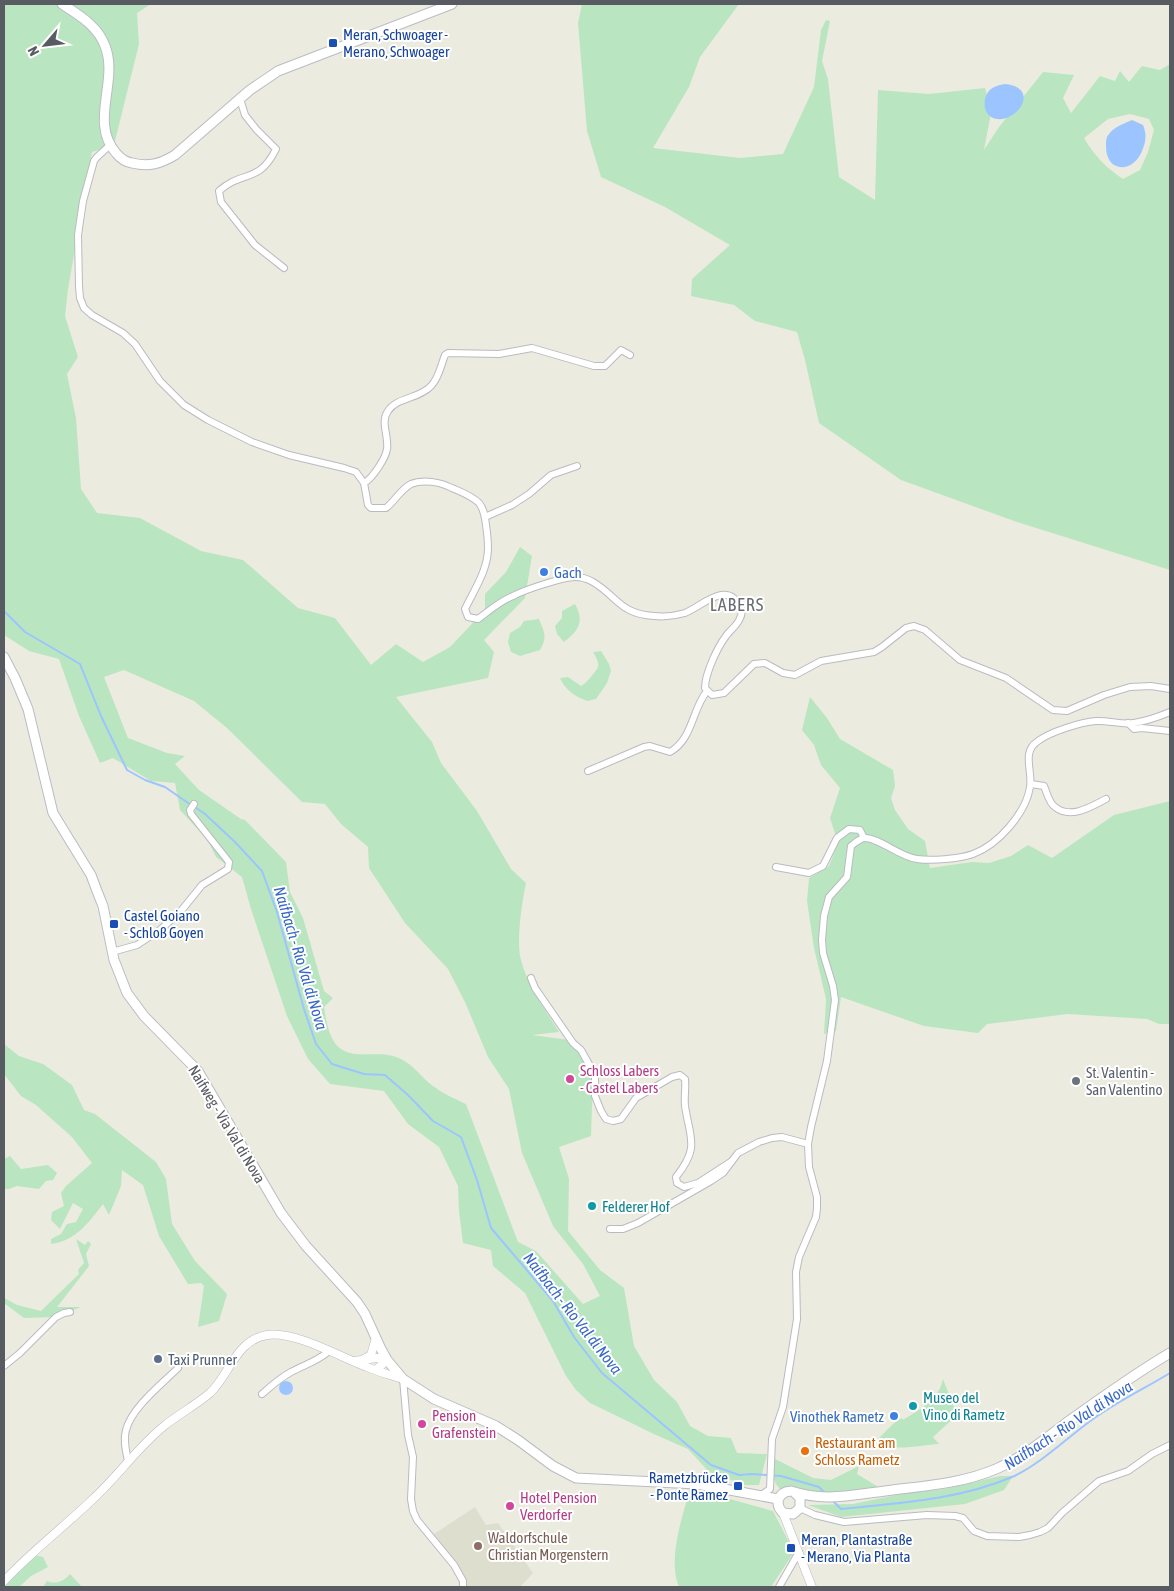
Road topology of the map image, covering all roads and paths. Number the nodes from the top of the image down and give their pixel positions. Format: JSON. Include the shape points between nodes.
{"nodes":[{"id":1,"x":62,"y":4,"type":"edge"},
{"id":2,"x":452,"y":4,"type":"edge"},
{"id":3,"x":240,"y":99,"type":"junction"},
{"id":4,"x":109,"y":146,"type":"junction"},
{"id":5,"x":284,"y":268,"type":"dead end"},
{"id":6,"x":630,"y":355,"type":"dead end"},
{"id":7,"x":577,"y":466,"type":"dead end"},
{"id":8,"x":364,"y":483,"type":"junction"},
{"id":9,"x":485,"y":517,"type":"junction"},
{"id":10,"x":4,"y":657,"type":"edge"},
{"id":11,"x":1170,"y":689,"type":"edge"},
{"id":12,"x":707,"y":690,"type":"junction"},
{"id":13,"x":1170,"y":712,"type":"edge"},
{"id":14,"x":1128,"y":723,"type":"junction"},
{"id":15,"x":1170,"y":730,"type":"edge"},
{"id":16,"x":588,"y":771,"type":"dead end"},
{"id":17,"x":1031,"y":784,"type":"junction"},
{"id":18,"x":1106,"y":799,"type":"dead end"},
{"id":19,"x":192,"y":806,"type":"dead end"},
{"id":20,"x":864,"y":838,"type":"junction"},
{"id":21,"x":776,"y":867,"type":"dead end"},
{"id":22,"x":112,"y":952,"type":"junction"},
{"id":23,"x":531,"y":978,"type":"dead end"},
{"id":24,"x":808,"y":1144,"type":"junction"},
{"id":25,"x":732,"y":1161,"type":"junction"},
{"id":26,"x":610,"y":1229,"type":"dead end"},
{"id":27,"x":70,"y":1312,"type":"dead end"},
{"id":28,"x":376,"y":1338,"type":"junction"},
{"id":29,"x":330,"y":1351,"type":"junction"},
{"id":30,"x":1170,"y":1353,"type":"edge"},
{"id":31,"x":387,"y":1360,"type":"junction"},
{"id":32,"x":358,"y":1361,"type":"junction"},
{"id":33,"x":4,"y":1366,"type":"edge"},
{"id":34,"x":178,"y":1368,"type":"dead end"},
{"id":35,"x":376,"y":1370,"type":"junction"},
{"id":36,"x":403,"y":1378,"type":"junction"},
{"id":37,"x":262,"y":1394,"type":"dead end"},
{"id":38,"x":1170,"y":1445,"type":"edge"},
{"id":39,"x":128,"y":1461,"type":"junction"},
{"id":40,"x":771,"y":1486,"type":"junction"},
{"id":41,"x":791,"y":1492,"type":"junction"},
{"id":42,"x":756,"y":1495,"type":"junction"},
{"id":43,"x":817,"y":1498,"type":"junction"},
{"id":44,"x":780,"y":1507,"type":"junction"},
{"id":45,"x":799,"y":1509,"type":"junction"},
{"id":46,"x":794,"y":1537,"type":"junction"},
{"id":47,"x":799,"y":1552,"type":"junction"},
{"id":48,"x":4,"y":1581,"type":"edge"},
{"id":49,"x":463,"y":1587,"type":"edge"},
{"id":50,"x":779,"y":1587,"type":"edge"},
{"id":51,"x":812,"y":1587,"type":"edge"}],
"edges":[{"from":1,"to":4,"type":"main road","via":[[93,27],[106,46],[110,70],[104,121]]},
{"from":2,"to":3,"type":"main road","via":[[278,71]]},
{"from":3,"to":4,"type":"main road","via":[[162,163],[149,166],[130,163]]},
{"from":3,"to":5,"type":"street","via":[[245,116],[276,149],[265,168],[229,183],[220,190],[219,196],[255,246]]},
{"from":4,"to":8,"type":"street","via":[[94,161],[83,201],[78,235],[80,298],[84,308],[135,344],[160,381],[184,405],[252,442],[356,472]]},
{"from":6,"to":8,"type":"street","via":[[621,350],[605,366],[594,366],[532,348],[499,354],[445,354],[438,377],[431,386],[396,403],[387,411],[384,422],[388,447],[374,474]]},
{"from":7,"to":9,"type":"street","via":[[551,475],[512,506]]},
{"from":8,"to":9,"type":"street","via":[[371,508],[386,508],[412,484],[435,482],[474,498]]},
{"from":9,"to":12,"type":"street","via":[[487,555],[481,577],[464,609],[468,617],[478,619],[513,596],[575,577],[591,581],[620,606],[646,616],[683,614],[712,597],[728,596],[742,613],[705,678]]},
{"from":10,"to":22,"type":"main road","name":"Naifweg - Via Val di Nova","via":[[28,709],[54,813],[97,891]]},
{"from":11,"to":12,"type":"street","via":[[1130,687],[1067,711],[1052,710],[1006,678],[960,660],[925,630],[914,626],[906,628],[874,652],[821,661],[795,674],[783,673],[766,662],[754,664],[724,693],[712,695]]},
{"from":12,"to":16,"type":"street","via":[[689,731],[670,752],[644,747]]},
{"from":13,"to":14,"type":"street"},
{"from":14,"to":15,"type":"street","via":[[1134,729]]},
{"from":14,"to":17,"type":"street","via":[[1088,722],[1037,741],[1028,759]]},
{"from":17,"to":18,"type":"street","via":[[1044,786],[1055,808],[1063,811],[1080,812]]},
{"from":17,"to":20,"type":"street","via":[[1022,807],[1005,831],[987,848],[972,855],[916,859]]},
{"from":19,"to":22,"type":"street","via":[[191,814],[229,862],[228,869],[202,885],[160,930],[137,945]]},
{"from":20,"to":21,"type":"street","via":[[860,830],[849,829],[837,838],[823,866],[809,873]]},
{"from":20,"to":24,"type":"street","via":[[851,846],[847,877],[829,897],[824,916],[823,953],[835,994],[835,1008]]},
{"from":22,"to":28,"type":"main road","name":"Naifweg - Via Val di Nova","via":[[123,985],[135,1006],[198,1071],[281,1213],[357,1302]]},
{"from":23,"to":25,"type":"street","via":[[534,988],[592,1069],[595,1096],[606,1119],[613,1122],[621,1119],[636,1098],[680,1075],[686,1086],[684,1097],[692,1140],[690,1158],[676,1177],[677,1183],[684,1187],[698,1183]]},
{"from":24,"to":25,"type":"street","via":[[782,1137],[772,1138],[738,1153]]},
{"from":24,"to":40,"type":"street","via":[[817,1208],[798,1257],[797,1319],[783,1407],[772,1439]]},
{"from":25,"to":26,"type":"street","via":[[717,1177],[638,1223],[622,1229]]},
{"from":27,"to":33,"type":"street","via":[[56,1317]]},
{"from":28,"to":31,"type":"main road","name":"Naifweg - Via Val di Nova"},
{"from":28,"to":32,"type":"street","via":[[371,1355]]},
{"from":29,"to":32,"type":"street"},
{"from":29,"to":37,"type":"street","via":[[291,1372]]},
{"from":29,"to":39,"type":"street","via":[[284,1336],[256,1338],[239,1351],[211,1392],[165,1425]]},
{"from":30,"to":43,"type":"main road","via":[[1122,1382],[1027,1452],[999,1468],[955,1482]]},
{"from":31,"to":32,"type":"street"},
{"from":31,"to":35,"type":"street"},
{"from":31,"to":36,"type":"main road","name":"Naifweg - Via Val di Nova"},
{"from":32,"to":35,"type":"street"},
{"from":34,"to":39,"type":"street","via":[[132,1417],[125,1437]]},
{"from":35,"to":36,"type":"street"},
{"from":36,"to":42,"type":"main road","name":"Naifweg - Via Val di Nova","via":[[434,1399],[496,1426],[552,1466],[576,1478],[697,1484]]},
{"from":36,"to":49,"type":"street","via":[[413,1457],[413,1511],[454,1566]]},
{"from":38,"to":45,"type":"street","via":[[1128,1471],[1099,1481],[1048,1528],[1019,1537],[987,1536],[974,1531],[963,1518],[955,1516],[926,1514],[844,1522]]},
{"from":39,"to":48,"type":"street","via":[[94,1499]]},
{"from":40,"to":41,"type":"street","via":[[780,1492]]},
{"from":40,"to":42,"type":"street"},
{"from":40,"to":44,"type":"street"},
{"from":41,"to":43,"type":"main road"},
{"from":41,"to":44,"type":"main road","via":[[782,1494]]},
{"from":41,"to":45,"type":"main road","via":[[800,1498]]},
{"from":42,"to":44,"type":"main road","name":"Naifweg - Via Val di Nova"},
{"from":43,"to":45,"type":"main road"},
{"from":44,"to":45,"type":"main road","via":[[790,1515]]},
{"from":44,"to":46,"type":"street"},
{"from":45,"to":46,"type":"street","via":[[794,1518]]},
{"from":46,"to":47,"type":"street"},
{"from":47,"to":50,"type":"street"},
{"from":47,"to":51,"type":"street"}]}
